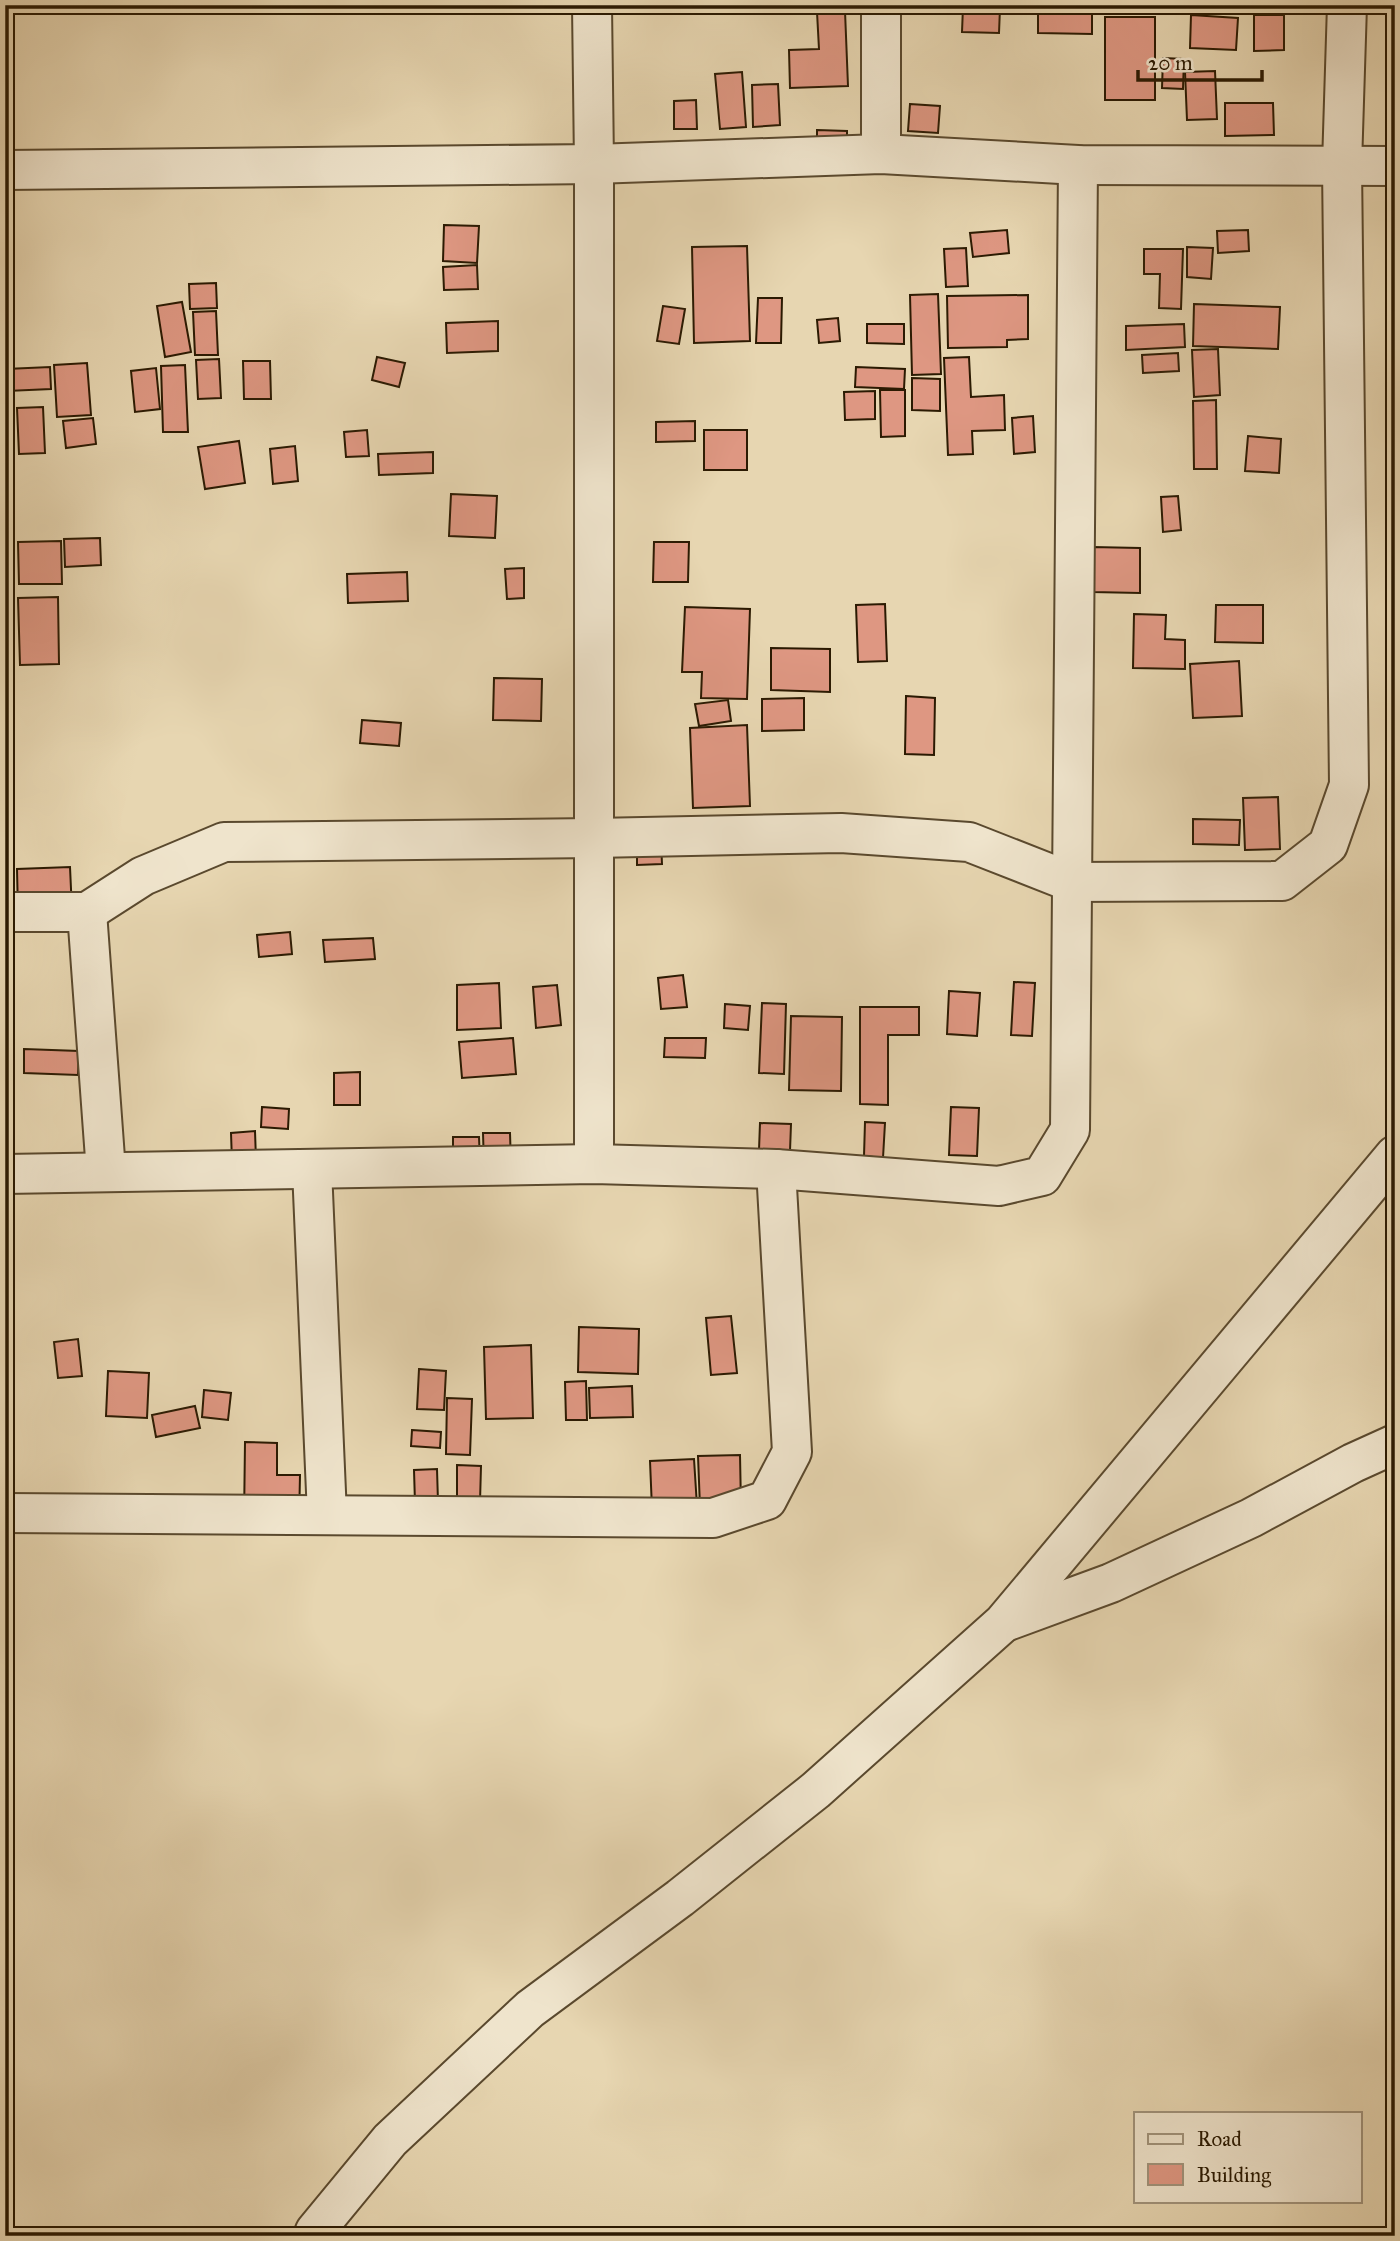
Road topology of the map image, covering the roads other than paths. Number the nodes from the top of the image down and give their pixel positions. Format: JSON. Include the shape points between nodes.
{"nodes":[{"id":1,"x":592,"y":5,"type":"edge"},
{"id":2,"x":881,"y":5,"type":"edge"},
{"id":3,"x":1347,"y":5,"type":"edge"},
{"id":4,"x":881,"y":153,"type":"junction"},
{"id":5,"x":594,"y":164,"type":"junction"},
{"id":6,"x":1078,"y":165,"type":"junction"},
{"id":7,"x":1342,"y":165,"type":"junction"},
{"id":8,"x":1395,"y":166,"type":"edge"},
{"id":9,"x":5,"y":170,"type":"edge"},
{"id":10,"x":594,"y":838,"type":"junction"},
{"id":11,"x":1071,"y":882,"type":"junction"},
{"id":12,"x":5,"y":912,"type":"edge"},
{"id":13,"x":87,"y":912,"type":"junction"},
{"id":14,"x":1395,"y":1155,"type":"edge"},
{"id":15,"x":594,"y":1164,"type":"junction"},
{"id":16,"x":312,"y":1169,"type":"junction"},
{"id":17,"x":776,"y":1169,"type":"junction"},
{"id":18,"x":106,"y":1172,"type":"junction"},
{"id":19,"x":5,"y":1174,"type":"edge"},
{"id":20,"x":1395,"y":1444,"type":"edge"},
{"id":21,"x":5,"y":1513,"type":"edge"},
{"id":22,"x":327,"y":1515,"type":"junction"},
{"id":23,"x":1003,"y":1623,"type":"junction"},
{"id":24,"x":313,"y":2236,"type":"edge"}],
"edges":[{"from":1,"to":5,"type":"street"},
{"from":2,"to":4,"type":"street"},
{"from":3,"to":7,"type":"street"},
{"from":4,"to":5,"type":"street"},
{"from":4,"to":6,"type":"street"},
{"from":5,"to":9,"type":"street"},
{"from":5,"to":10,"type":"street"},
{"from":6,"to":7,"type":"street"},
{"from":6,"to":11,"type":"street"},
{"from":7,"to":8,"type":"street"},
{"from":7,"to":11,"type":"street","via":[[1349,785],[1328,845],[1282,881]]},
{"from":10,"to":11,"type":"street","via":[[841,833],[969,842]]},
{"from":10,"to":13,"type":"street","via":[[224,842],[144,876]]},
{"from":10,"to":15,"type":"street"},
{"from":11,"to":17,"type":"street","via":[[1070,1130],[1042,1176],[999,1186]]},
{"from":12,"to":13,"type":"street"},
{"from":13,"to":18,"type":"street"},
{"from":14,"to":23,"type":"street"},
{"from":15,"to":16,"type":"street"},
{"from":15,"to":17,"type":"street"},
{"from":16,"to":18,"type":"street"},
{"from":16,"to":22,"type":"street"},
{"from":17,"to":22,"type":"street","via":[[792,1452],[767,1500],[713,1518]]},
{"from":18,"to":19,"type":"street"},
{"from":20,"to":23,"type":"street","via":[[1111,1583]]},
{"from":21,"to":22,"type":"street"},
{"from":23,"to":24,"type":"street","via":[[816,1790],[530,2009],[390,2140]]}]}
